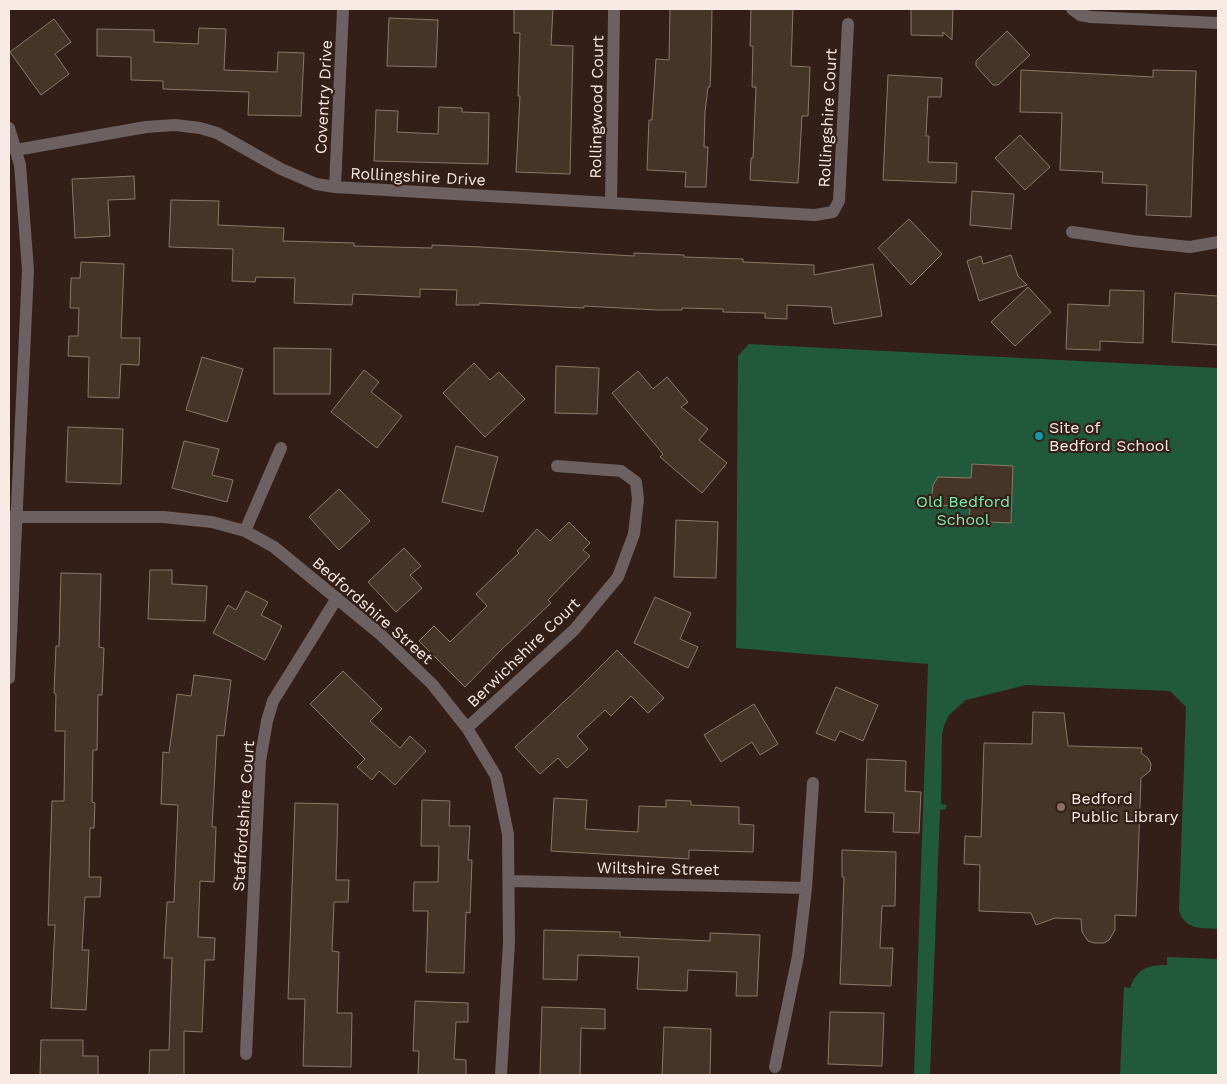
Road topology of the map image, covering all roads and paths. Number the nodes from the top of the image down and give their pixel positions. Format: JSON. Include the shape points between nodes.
{"nodes":[{"id":1,"x":343,"y":9,"type":"edge"},
{"id":2,"x":1072,"y":9,"type":"edge"},
{"id":3,"x":614,"y":11,"type":"dead end"},
{"id":4,"x":848,"y":24,"type":"dead end"},
{"id":5,"x":1218,"y":24,"type":"edge"},
{"id":6,"x":9,"y":128,"type":"edge"},
{"id":7,"x":16,"y":150,"type":"junction"},
{"id":8,"x":335,"y":187,"type":"junction"},
{"id":9,"x":611,"y":204,"type":"junction"},
{"id":10,"x":833,"y":212,"type":"joint"},
{"id":11,"x":1072,"y":232,"type":"dead end"},
{"id":12,"x":1218,"y":242,"type":"edge"},
{"id":13,"x":281,"y":448,"type":"dead end"},
{"id":14,"x":557,"y":466,"type":"dead end"},
{"id":15,"x":12,"y":517,"type":"edge"},
{"id":16,"x":246,"y":531,"type":"junction"},
{"id":17,"x":337,"y":598,"type":"junction"},
{"id":18,"x":9,"y":678,"type":"edge"},
{"id":19,"x":467,"y":728,"type":"junction"},
{"id":20,"x":814,"y":783,"type":"dead end"},
{"id":21,"x":509,"y":881,"type":"junction"},
{"id":22,"x":806,"y":888,"type":"junction"},
{"id":23,"x":246,"y":1054,"type":"dead end"},
{"id":24,"x":775,"y":1067,"type":"dead end"},
{"id":25,"x":501,"y":1075,"type":"edge"}],
"edges":[{"from":1,"to":8,"type":"street","name":"Coventry Drive"},
{"from":2,"to":5,"type":"street","via":[[1091,17]]},
{"from":3,"to":9,"type":"street","name":"Rollingwood Court"},
{"from":4,"to":10,"type":"street","name":"Rollingshire Court","via":[[839,201]]},
{"from":6,"to":7,"type":"street"},
{"from":7,"to":8,"type":"street","name":"Rollingshire Drive","via":[[146,127],[200,128],[217,133],[280,169],[316,184]]},
{"from":7,"to":15,"type":"street","via":[[28,270]]},
{"from":8,"to":9,"type":"street","name":"Rollingshire Drive"},
{"from":9,"to":10,"type":"street","name":"Rollingshire Drive","via":[[815,215]]},
{"from":11,"to":12,"type":"street","via":[[1190,247]]},
{"from":13,"to":16,"type":"street"},
{"from":14,"to":19,"type":"street","name":"Berwichshire Court","via":[[621,471],[636,482],[638,499],[634,534],[618,578],[574,630]]},
{"from":15,"to":16,"type":"street","name":"Bedfordshire Street","via":[[163,517],[212,522]]},
{"from":15,"to":18,"type":"street"},
{"from":16,"to":17,"type":"street","name":"Bedfordshire Street","via":[[274,547]]},
{"from":17,"to":19,"type":"street","name":"Bedfordshire Street","via":[[432,684]]},
{"from":17,"to":23,"type":"street","name":"Staffordshire Court","via":[[273,701],[267,721],[260,760]]},
{"from":19,"to":21,"type":"street","name":"Bedfordshire Street","via":[[496,776],[508,834]]},
{"from":20,"to":22,"type":"street"},
{"from":21,"to":22,"type":"street","name":"Wiltshire Street"},
{"from":21,"to":25,"type":"street","name":"Bedfordshire Street","via":[[509,942]]},
{"from":22,"to":24,"type":"street","via":[[798,956]]}]}
